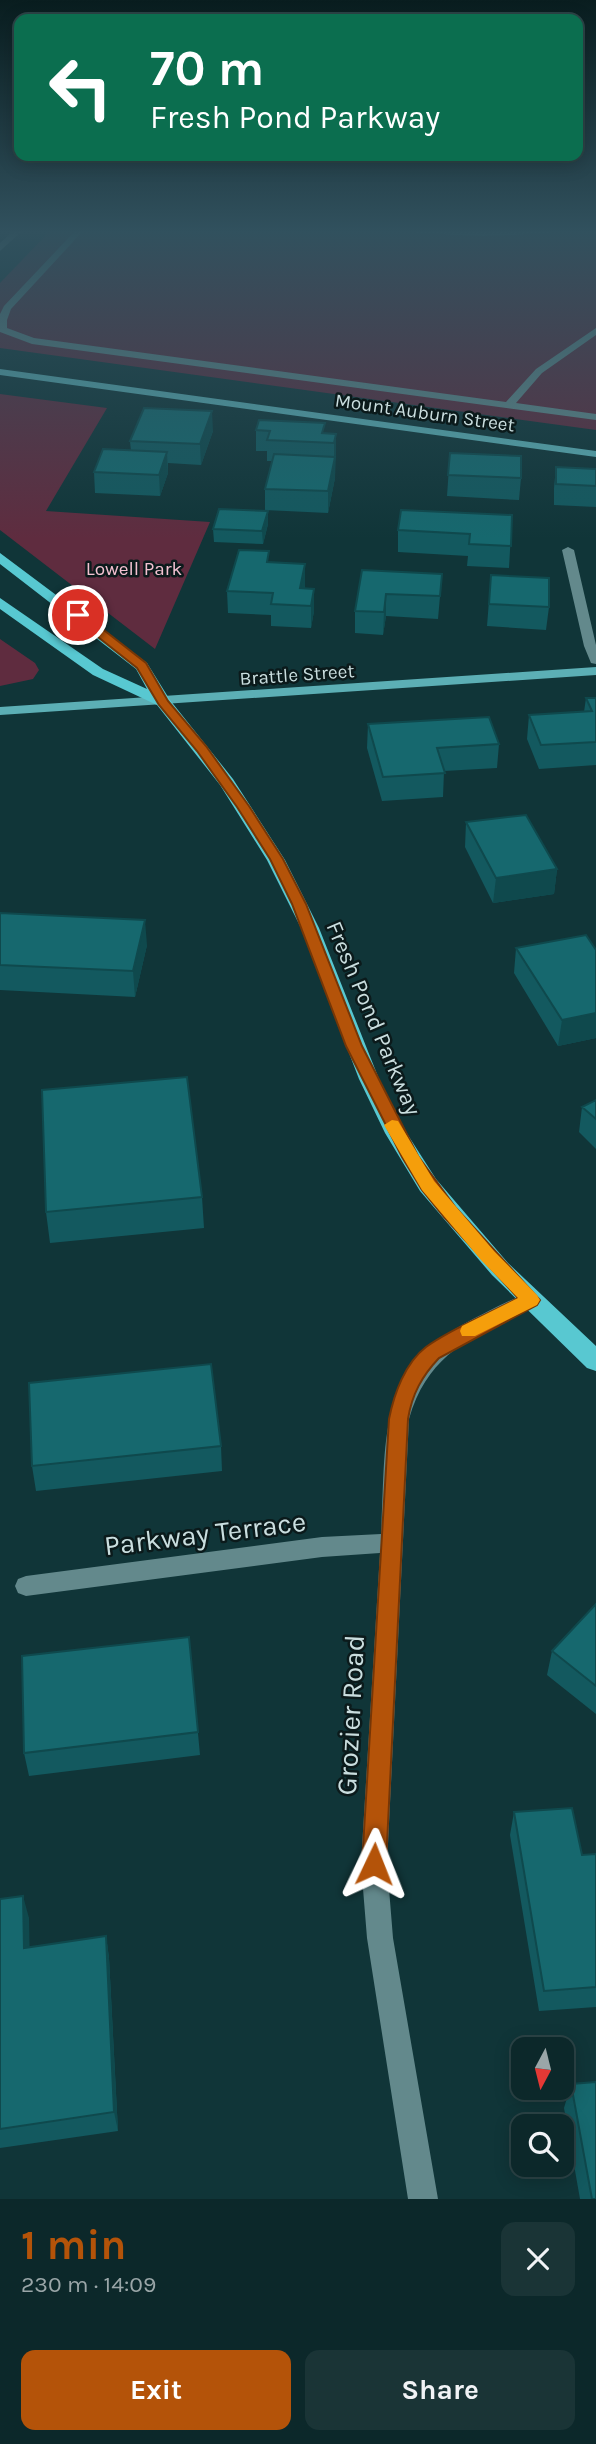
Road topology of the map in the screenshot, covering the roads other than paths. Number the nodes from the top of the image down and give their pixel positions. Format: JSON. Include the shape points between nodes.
{"nodes":[{"id":1,"x":13,"y":334,"type":"edge"},
{"id":2,"x":592,"y":334,"type":"edge"},
{"id":3,"x":0,"y":372,"type":"edge"},
{"id":4,"x":509,"y":405,"type":"junction"},
{"id":5,"x":596,"y":417,"type":"edge"},
{"id":6,"x":596,"y":454,"type":"edge"},
{"id":7,"x":568,"y":550,"type":"dead end"},
{"id":8,"x":0,"y":557,"type":"edge"},
{"id":9,"x":0,"y":602,"type":"edge"},
{"id":10,"x":596,"y":660,"type":"edge"},
{"id":11,"x":596,"y":671,"type":"edge"},
{"id":12,"x":163,"y":702,"type":"junction"},
{"id":13,"x":0,"y":712,"type":"edge"},
{"id":14,"x":531,"y":1300,"type":"junction"},
{"id":15,"x":596,"y":1361,"type":"edge"},
{"id":16,"x":392,"y":1543,"type":"junction"},
{"id":17,"x":26,"y":1586,"type":"dead end"},
{"id":18,"x":423,"y":2199,"type":"edge"}],
"edges":[{"from":1,"to":4,"type":"street","via":[[32,341]]},
{"from":2,"to":4,"type":"street","via":[[538,370]]},
{"from":3,"to":6,"type":"main road","name":"Mount Auburn Street"},
{"from":4,"to":5,"type":"street"},
{"from":7,"to":10,"type":"street"},
{"from":8,"to":12,"type":"highway","name":"Fresh Pond Parkway","via":[[134,658]]},
{"from":9,"to":12,"type":"highway","name":"Fresh Pond Parkway","via":[[98,672]]},
{"from":11,"to":12,"type":"main road","name":"Brattle Street"},
{"from":12,"to":13,"type":"main road","name":"Brattle Street"},
{"from":12,"to":14,"type":"highway","name":"Fresh Pond Parkway","via":[[227,783],[276,859],[310,928],[369,1079],[416,1167],[467,1232]]},
{"from":14,"to":15,"type":"highway","name":"Fresh Pond Parkway"},
{"from":14,"to":16,"type":"street","name":"Grozier Road","via":[[432,1353],[410,1381],[399,1419]]},
{"from":16,"to":17,"type":"street","name":"Parkway Terrace","via":[[322,1547]]},
{"from":16,"to":18,"type":"street","name":"Grozier Road","via":[[374,1864],[380,1938]]}]}
